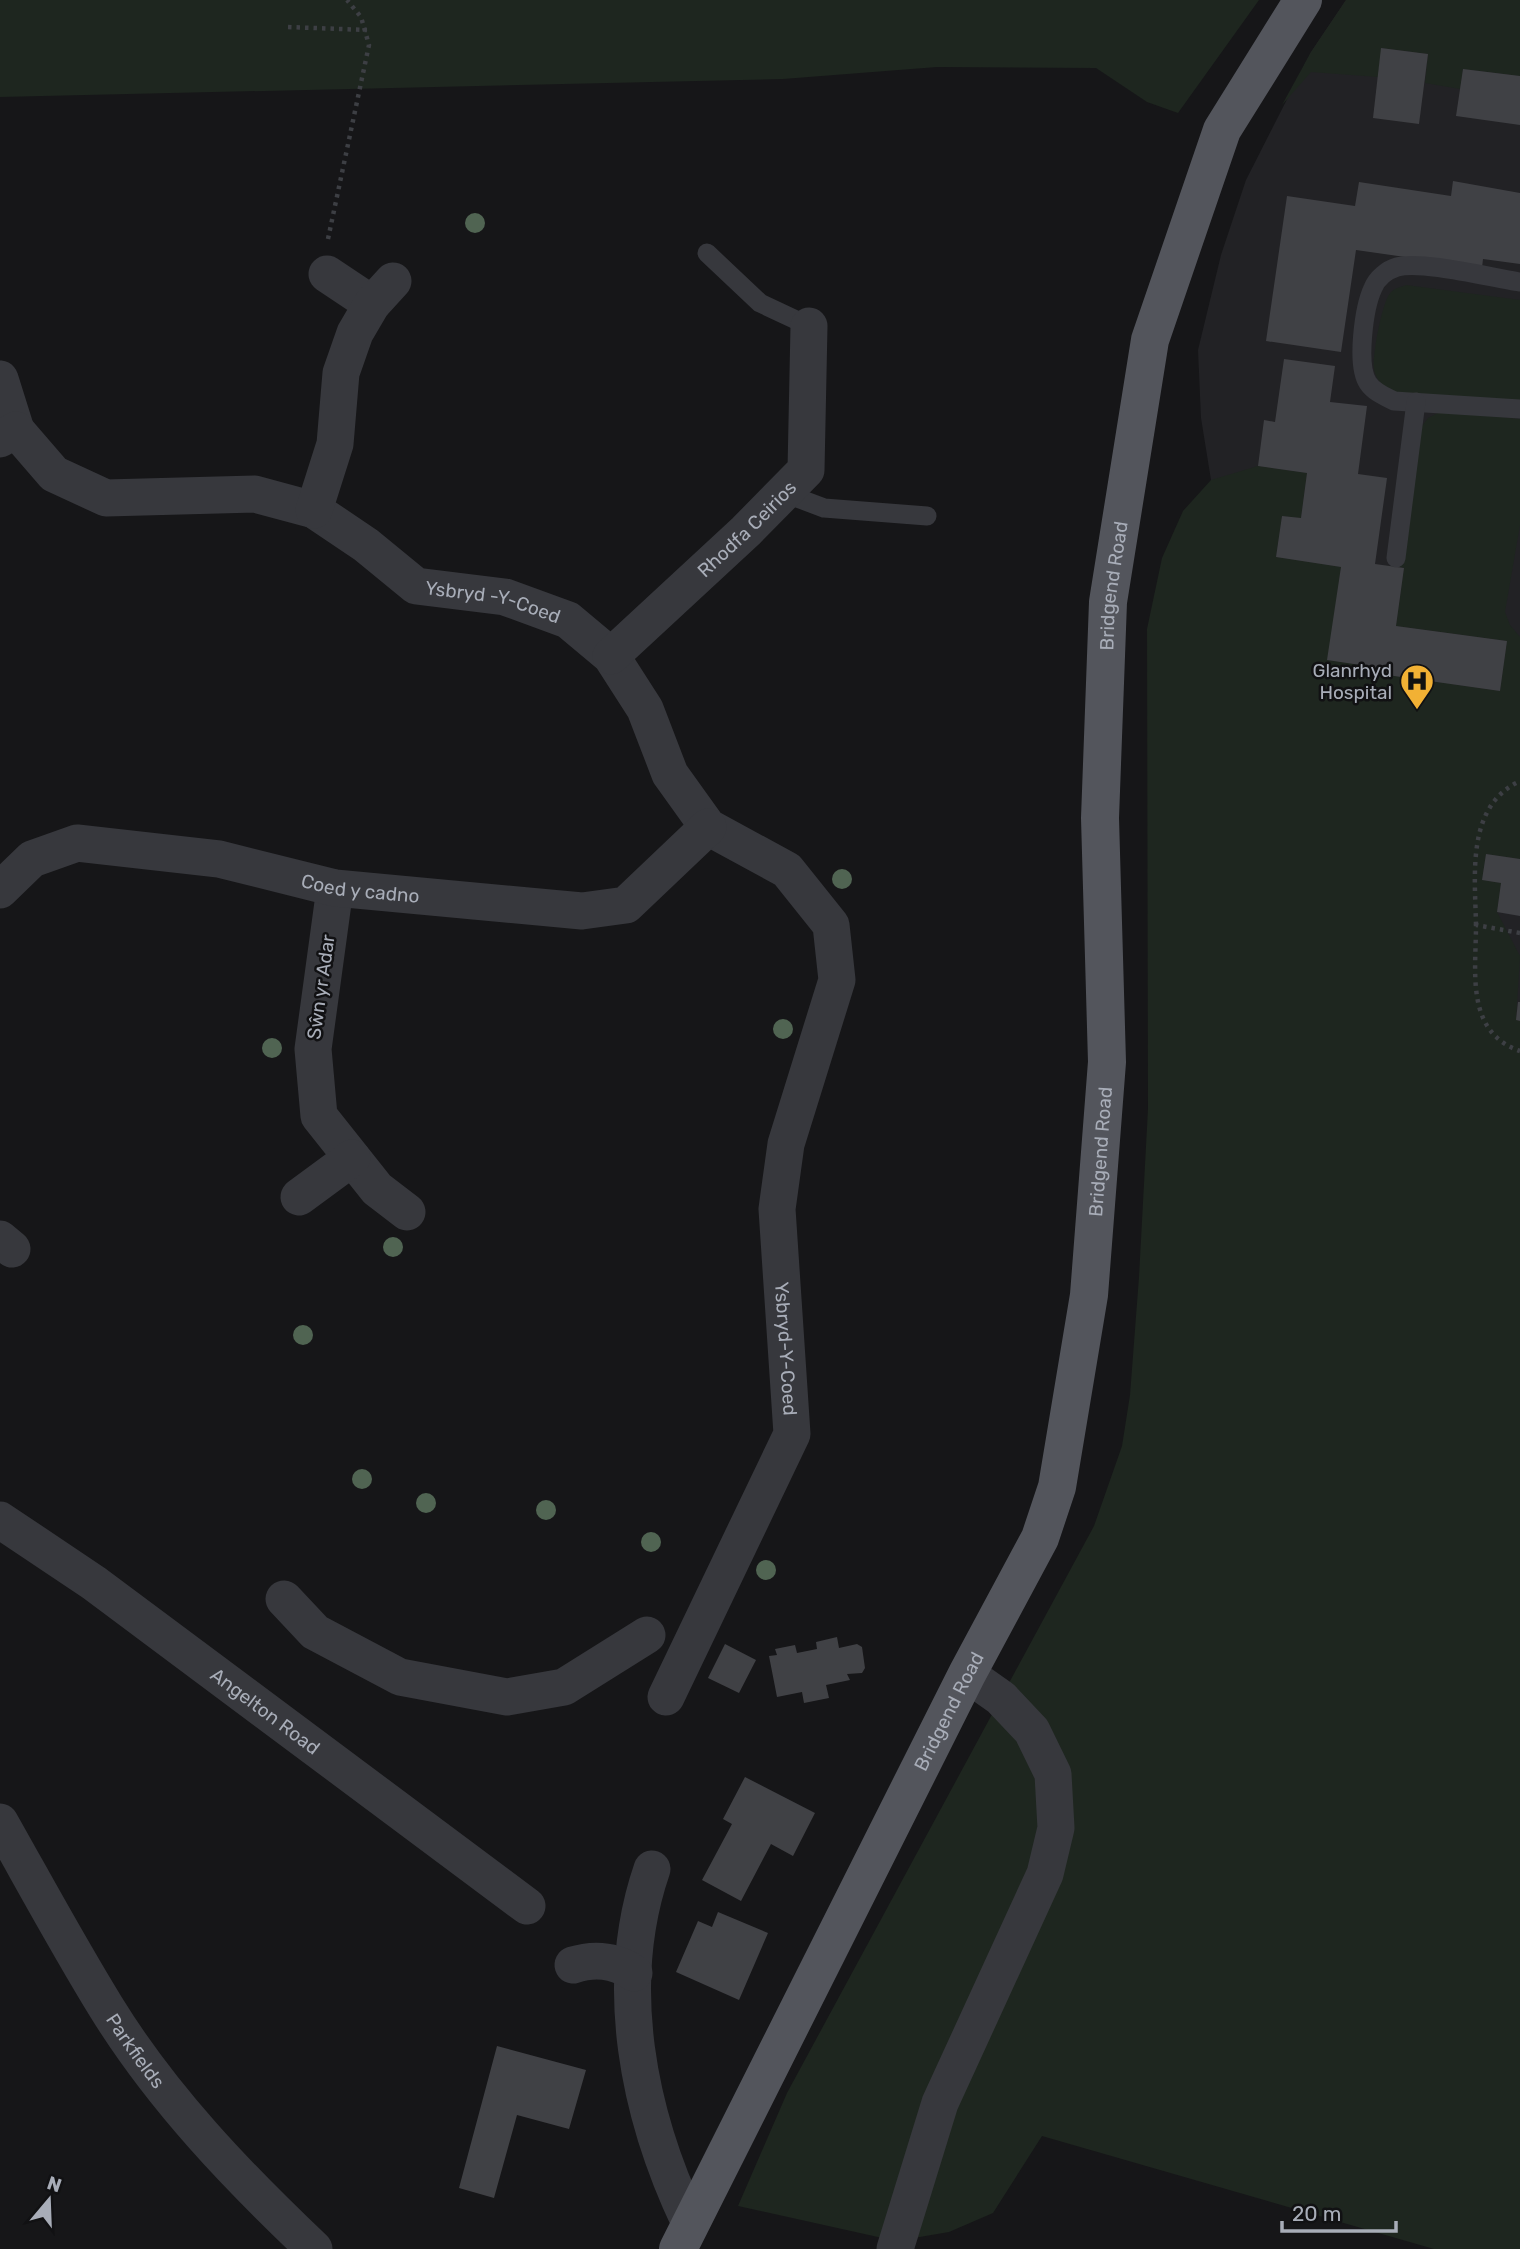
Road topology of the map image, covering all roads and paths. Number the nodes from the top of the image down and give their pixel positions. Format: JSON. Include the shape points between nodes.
{"nodes":[{"id":1,"x":348,"y":0,"type":"edge"},
{"id":2,"x":1303,"y":0,"type":"edge"},
{"id":3,"x":288,"y":27,"type":"dead end"},
{"id":4,"x":367,"y":30,"type":"junction"},
{"id":5,"x":707,"y":253,"type":"dead end"},
{"id":6,"x":327,"y":274,"type":"joint"},
{"id":7,"x":1520,"y":282,"type":"edge"},
{"id":8,"x":809,"y":326,"type":"joint"},
{"id":9,"x":0,"y":379,"type":"edge"},
{"id":10,"x":1416,"y":402,"type":"junction"},
{"id":11,"x":1520,"y":409,"type":"edge"},
{"id":12,"x":8,"y":435,"type":"edge"},
{"id":13,"x":784,"y":493,"type":"junction"},
{"id":14,"x":314,"y":510,"type":"junction"},
{"id":15,"x":927,"y":516,"type":"dead end"},
{"id":16,"x":1396,"y":558,"type":"dead end"},
{"id":17,"x":611,"y":656,"type":"junction"},
{"id":18,"x":1520,"y":781,"type":"edge"},
{"id":19,"x":708,"y":827,"type":"junction"},
{"id":20,"x":335,"y":888,"type":"junction"},
{"id":21,"x":0,"y":890,"type":"edge"},
{"id":22,"x":1476,"y":925,"type":"junction"},
{"id":23,"x":1520,"y":933,"type":"edge"},
{"id":24,"x":837,"y":980,"type":"joint"},
{"id":25,"x":1520,"y":1051,"type":"edge"},
{"id":26,"x":352,"y":1158,"type":"junction"},
{"id":27,"x":299,"y":1197,"type":"dead end"},
{"id":28,"x":407,"y":1212,"type":"dead end"},
{"id":29,"x":0,"y":1520,"type":"edge"},
{"id":30,"x":284,"y":1599,"type":"dead end"},
{"id":31,"x":686,"y":1656,"type":"junction"},
{"id":32,"x":967,"y":1674,"type":"junction"},
{"id":33,"x":666,"y":1697,"type":"dead end"},
{"id":34,"x":0,"y":1822,"type":"edge"},
{"id":35,"x":652,"y":1869,"type":"dead end"},
{"id":36,"x":527,"y":1906,"type":"dead end"},
{"id":37,"x":573,"y":1965,"type":"dead end"},
{"id":38,"x":634,"y":1973,"type":"junction"},
{"id":39,"x":684,"y":2236,"type":"edge"},
{"id":40,"x":314,"y":2249,"type":"edge"},
{"id":41,"x":895,"y":2249,"type":"edge"}],
"edges":[{"from":1,"to":4,"type":"path"},
{"from":2,"to":32,"type":"main road","name":"Bridgend Road","via":[[1222,130],[1150,340],[1108,602],[1100,818],[1107,1062],[1089,1295],[1057,1487],[1040,1538]]},
{"from":3,"to":4,"type":"path"},
{"from":4,"to":6,"type":"path","via":[[369,45],[323,260]]},
{"from":5,"to":8,"type":"lane","via":[[760,303]]},
{"from":6,"to":14,"type":"street","via":[[383,293],[355,333],[341,373],[335,444]]},
{"from":7,"to":10,"type":"lane","via":[[1407,265],[1383,275],[1373,287],[1361,366],[1368,384],[1380,394],[1394,401]]},
{"from":8,"to":13,"type":"street","name":"Rhodfa Ceirios","via":[[806,470]]},
{"from":9,"to":12,"type":"street"},
{"from":10,"to":11,"type":"lane"},
{"from":10,"to":16,"type":"lane"},
{"from":12,"to":14,"type":"street","name":"Ysbryd -Y-Coed","via":[[54,474],[106,498],[255,494]]},
{"from":13,"to":15,"type":"lane","via":[[824,508]]},
{"from":13,"to":17,"type":"street","name":"Rhodfa Ceirios"},
{"from":14,"to":17,"type":"street","name":"Ysbryd -Y-Coed","via":[[416,586],[505,597],[568,620]]},
{"from":17,"to":19,"type":"street","name":"Ysbryd -Y-Coed","via":[[645,709],[670,774]]},
{"from":18,"to":22,"type":"path","via":[[1497,795],[1482,820],[1475,870]]},
{"from":19,"to":20,"type":"street","name":"Coed y cadno","via":[[626,905],[582,911]]},
{"from":19,"to":24,"type":"street","name":"Ysbryd -Y-Coed","via":[[787,870],[831,925]]},
{"from":20,"to":21,"type":"street","name":"Coed y cadno","via":[[219,859],[77,843],[32,859]]},
{"from":20,"to":26,"type":"street","name":"Sŵn yr Adar","via":[[313,1049],[319,1116]]},
{"from":22,"to":23,"type":"path"},
{"from":22,"to":25,"type":"path","via":[[1478,1007],[1492,1034]]},
{"from":24,"to":31,"type":"street","name":"Ysbryd-Y-Coed","via":[[786,1144],[777,1209],[792,1434]]},
{"from":26,"to":27,"type":"street"},
{"from":26,"to":28,"type":"street","name":"Sŵn yr Adar","via":[[377,1189]]},
{"from":29,"to":36,"type":"street","name":"Angelton Road","via":[[94,1583]]},
{"from":30,"to":31,"type":"street","via":[[315,1632],[400,1676],[507,1697],[564,1687],[638,1630]]},
{"from":31,"to":33,"type":"street","name":"Ysbryd-Y-Coed"},
{"from":32,"to":39,"type":"main road","name":"Bridgend Road"},
{"from":32,"to":41,"type":"street","via":[[1001,1698],[1032,1731],[1053,1774],[1056,1829],[1045,1874],[940,2103]]},
{"from":34,"to":40,"type":"street","name":"Parkfields","via":[[107,2009],[168,2094],[238,2177]]},
{"from":35,"to":38,"type":"street","via":[[637,1921]]},
{"from":37,"to":38,"type":"street","via":[[597,1960],[622,1965]]},
{"from":38,"to":39,"type":"street","via":[[637,2057],[645,2100]]}]}
